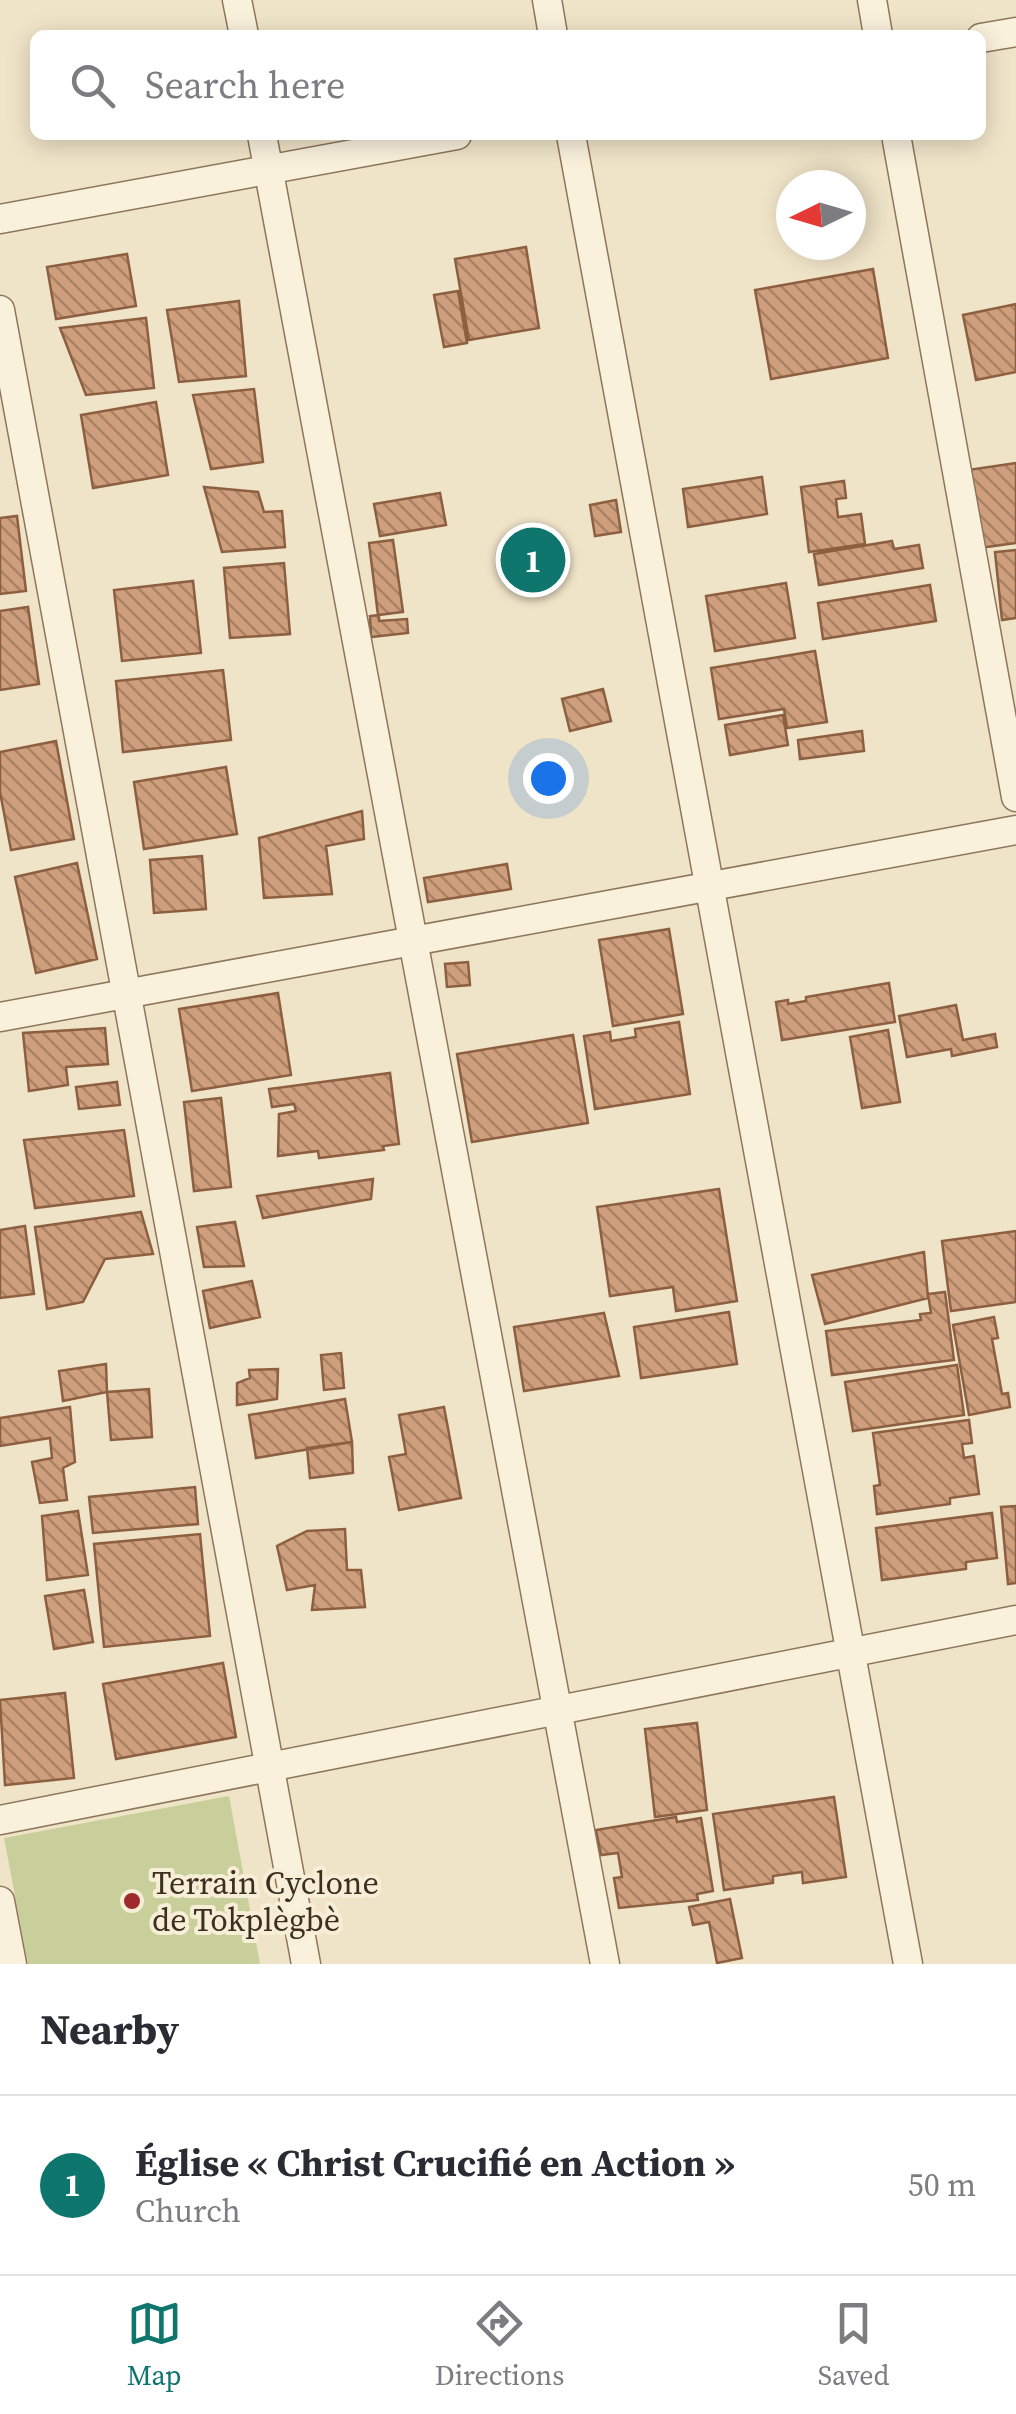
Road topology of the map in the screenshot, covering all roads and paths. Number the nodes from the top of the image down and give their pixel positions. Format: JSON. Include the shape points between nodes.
{"nodes":[{"id":1,"x":237,"y":0,"type":"edge"},
{"id":2,"x":546,"y":0,"type":"edge"},
{"id":3,"x":872,"y":0,"type":"edge"},
{"id":4,"x":243,"y":30,"type":"edge"},
{"id":5,"x":552,"y":30,"type":"edge"},
{"id":6,"x":877,"y":30,"type":"edge"},
{"id":7,"x":1016,"y":32,"type":"edge"},
{"id":8,"x":986,"y":37,"type":"edge"},
{"id":9,"x":263,"y":140,"type":"edge"},
{"id":10,"x":430,"y":140,"type":"edge"},
{"id":11,"x":572,"y":140,"type":"edge"},
{"id":12,"x":897,"y":140,"type":"edge"},
{"id":13,"x":269,"y":170,"type":"junction"},
{"id":14,"x":0,"y":220,"type":"edge"},
{"id":15,"x":0,"y":310,"type":"edge"},
{"id":16,"x":1016,"y":797,"type":"edge"},
{"id":17,"x":1016,"y":830,"type":"edge"},
{"id":18,"x":710,"y":887,"type":"junction"},
{"id":19,"x":414,"y":941,"type":"junction"},
{"id":20,"x":126,"y":994,"type":"junction"},
{"id":21,"x":0,"y":1017,"type":"edge"},
{"id":22,"x":1016,"y":1620,"type":"edge"},
{"id":23,"x":850,"y":1653,"type":"junction"},
{"id":24,"x":558,"y":1710,"type":"junction"},
{"id":25,"x":270,"y":1766,"type":"junction"},
{"id":26,"x":0,"y":1820,"type":"edge"},
{"id":27,"x":0,"y":1901,"type":"edge"},
{"id":28,"x":12,"y":1964,"type":"edge"},
{"id":29,"x":306,"y":1964,"type":"edge"},
{"id":30,"x":606,"y":1964,"type":"edge"},
{"id":31,"x":908,"y":1964,"type":"edge"}],
"edges":[{"from":1,"to":4,"type":"street"},
{"from":2,"to":5,"type":"street"},
{"from":3,"to":6,"type":"street"},
{"from":7,"to":8,"type":"street"},
{"from":9,"to":13,"type":"street"},
{"from":10,"to":13,"type":"street"},
{"from":11,"to":18,"type":"street"},
{"from":12,"to":16,"type":"street"},
{"from":13,"to":14,"type":"street"},
{"from":13,"to":19,"type":"street"},
{"from":15,"to":20,"type":"street"},
{"from":17,"to":18,"type":"street"},
{"from":18,"to":19,"type":"street"},
{"from":18,"to":23,"type":"street"},
{"from":19,"to":20,"type":"street"},
{"from":19,"to":24,"type":"street"},
{"from":20,"to":21,"type":"street"},
{"from":20,"to":25,"type":"street"},
{"from":22,"to":23,"type":"street"},
{"from":23,"to":24,"type":"street"},
{"from":23,"to":31,"type":"street"},
{"from":24,"to":25,"type":"street"},
{"from":24,"to":30,"type":"street"},
{"from":25,"to":26,"type":"street"},
{"from":25,"to":29,"type":"street"},
{"from":27,"to":28,"type":"street"}]}
